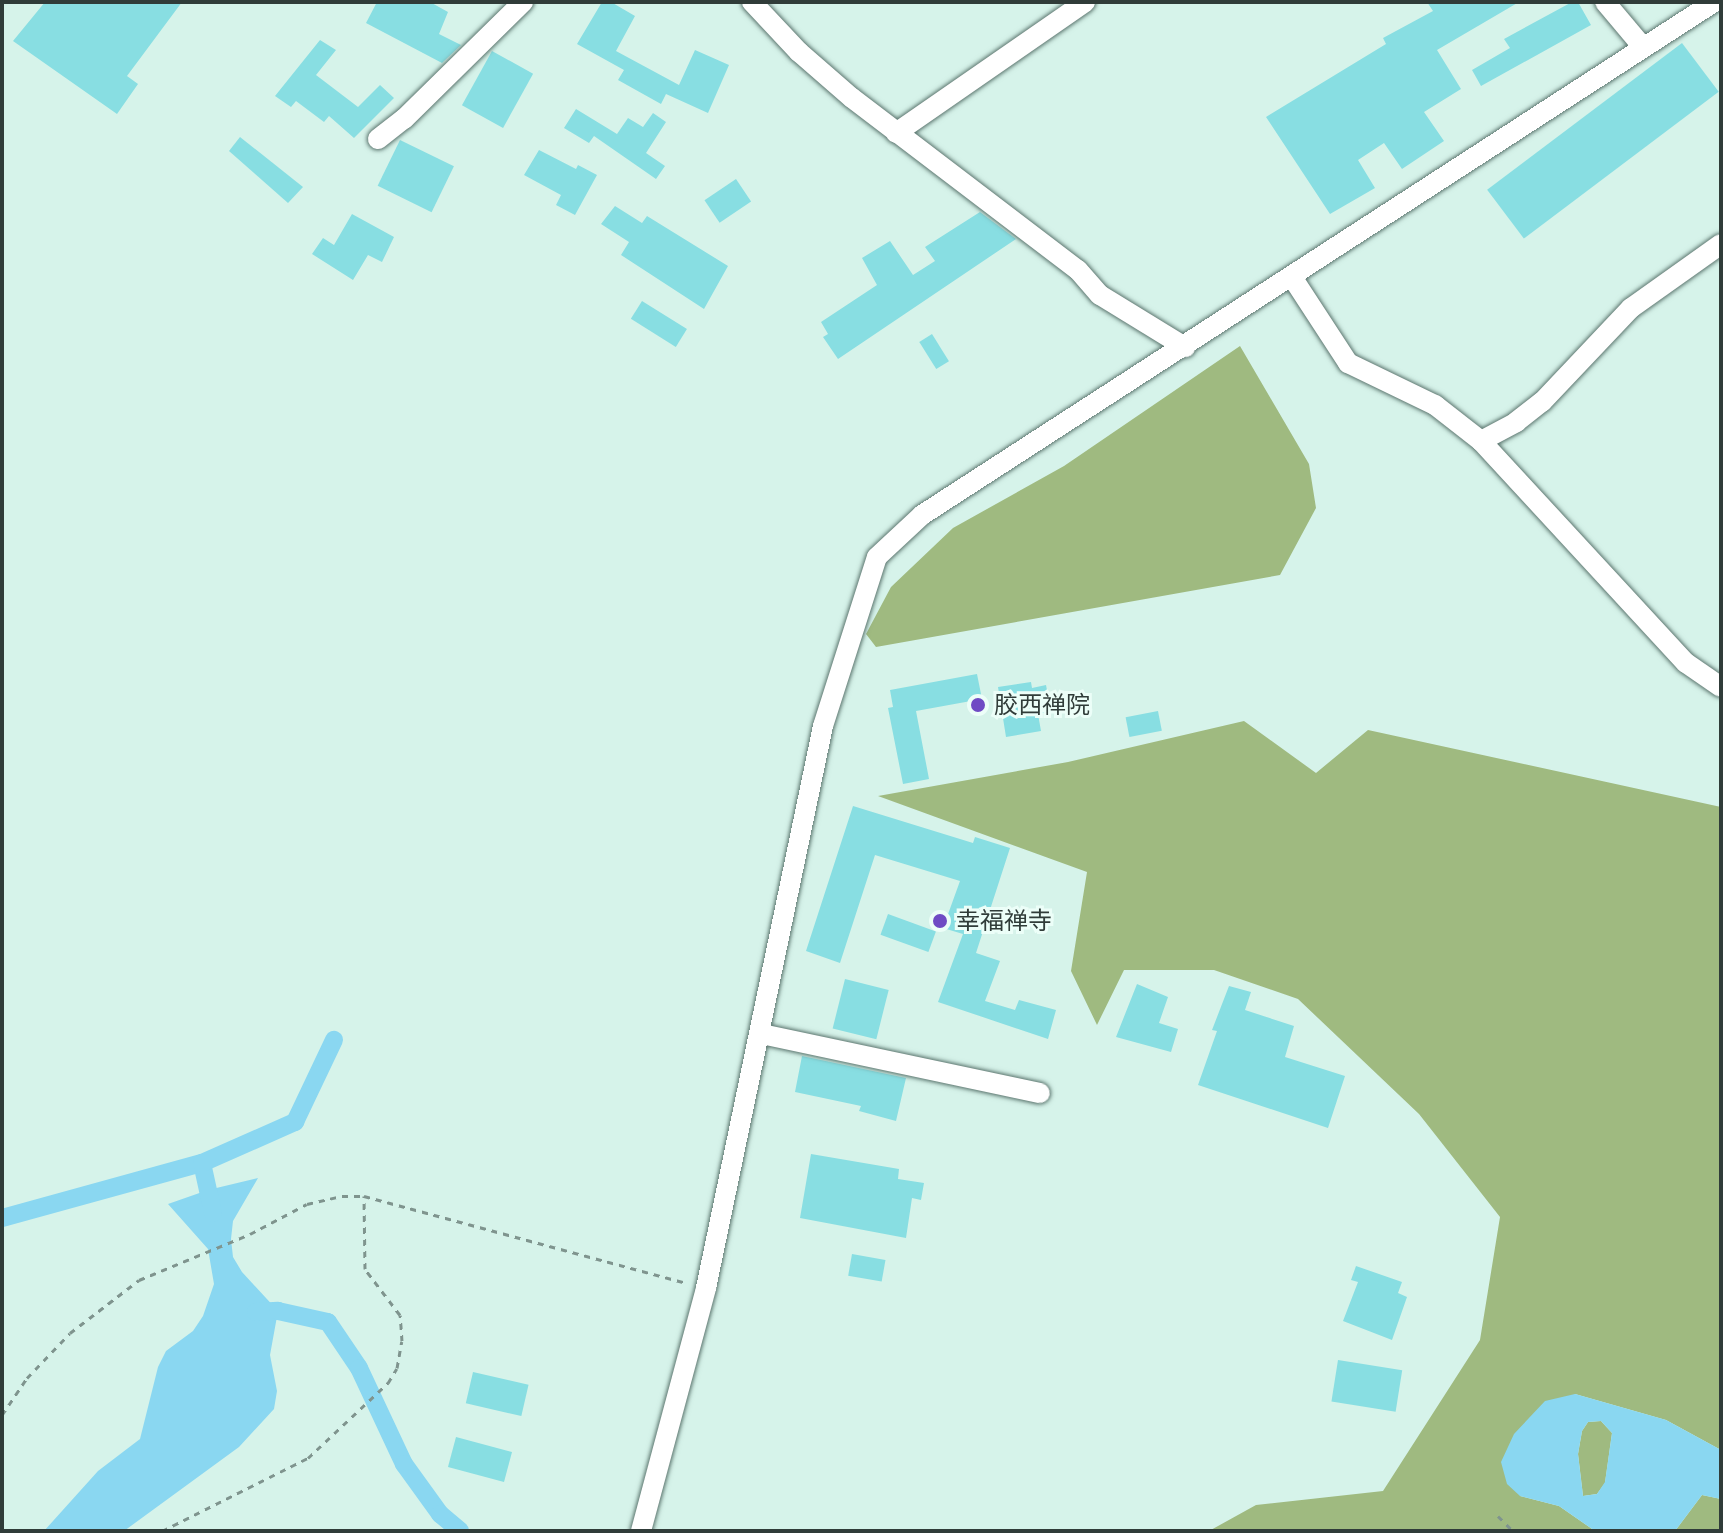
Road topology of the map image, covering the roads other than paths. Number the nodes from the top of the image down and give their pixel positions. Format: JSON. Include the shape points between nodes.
{"nodes":[{"id":1,"x":523,"y":2,"type":"edge"},
{"id":2,"x":752,"y":2,"type":"edge"},
{"id":3,"x":1085,"y":2,"type":"edge"},
{"id":4,"x":1605,"y":2,"type":"edge"},
{"id":5,"x":1714,"y":2,"type":"edge"},
{"id":6,"x":1642,"y":46,"type":"junction"},
{"id":7,"x":896,"y":133,"type":"junction"},
{"id":8,"x":378,"y":139,"type":"dead end"},
{"id":9,"x":1721,"y":244,"type":"edge"},
{"id":10,"x":1292,"y":277,"type":"junction"},
{"id":11,"x":1185,"y":347,"type":"junction"},
{"id":12,"x":1481,"y":441,"type":"junction"},
{"id":13,"x":1721,"y":687,"type":"edge"},
{"id":14,"x":762,"y":1034,"type":"junction"},
{"id":15,"x":1040,"y":1093,"type":"dead end"},
{"id":16,"x":641,"y":1531,"type":"edge"}],
"edges":[{"from":1,"to":8,"type":"street"},
{"from":2,"to":7,"type":"street","via":[[799,52]]},
{"from":3,"to":7,"type":"street"},
{"from":4,"to":6,"type":"street"},
{"from":5,"to":6,"type":"street"},
{"from":6,"to":10,"type":"street"},
{"from":7,"to":11,"type":"street","via":[[1078,270],[1100,295]]},
{"from":9,"to":12,"type":"street","via":[[1631,308],[1542,402]]},
{"from":10,"to":11,"type":"street"},
{"from":10,"to":12,"type":"street","via":[[1348,363],[1435,405]]},
{"from":11,"to":14,"type":"street","via":[[922,515],[877,557],[823,726]]},
{"from":12,"to":13,"type":"street","via":[[1686,663]]},
{"from":14,"to":15,"type":"street"},
{"from":14,"to":16,"type":"street","via":[[706,1288]]}]}
